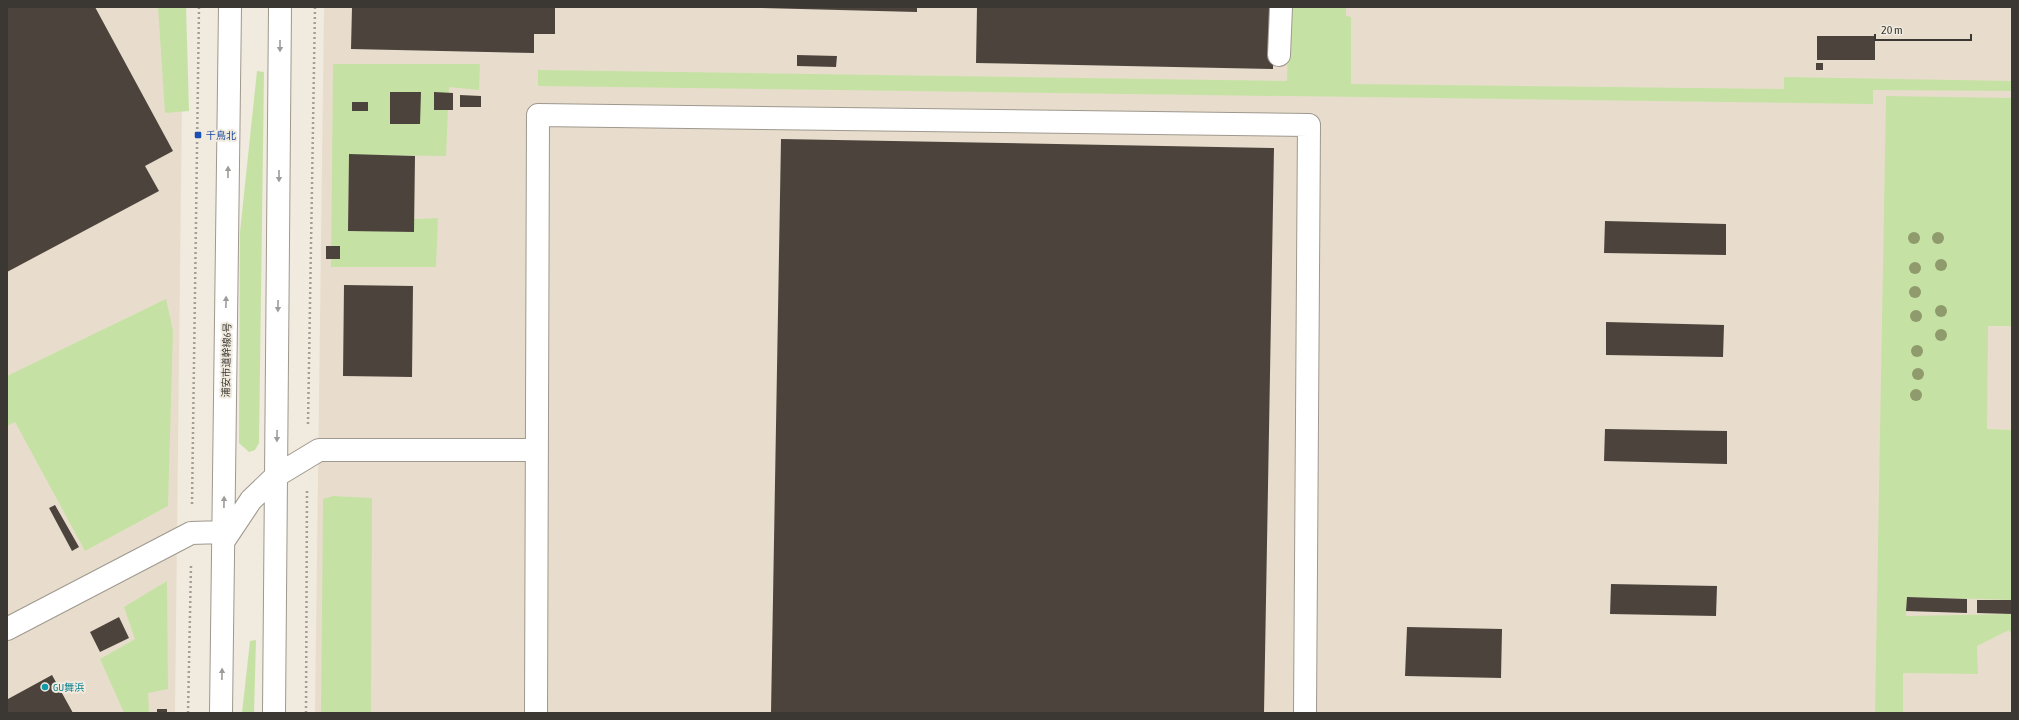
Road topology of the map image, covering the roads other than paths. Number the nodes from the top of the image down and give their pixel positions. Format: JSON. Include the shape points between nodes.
{"nodes":[{"id":1,"x":230,"y":7,"type":"edge"},
{"id":2,"x":280,"y":7,"type":"edge"},
{"id":3,"x":1281,"y":7,"type":"edge"},
{"id":4,"x":1279,"y":55,"type":"dead end"},
{"id":5,"x":537,"y":450,"type":"junction"},
{"id":6,"x":276,"y":476,"type":"junction"},
{"id":7,"x":223,"y":537,"type":"junction"},
{"id":8,"x":7,"y":629,"type":"edge"},
{"id":9,"x":221,"y":713,"type":"edge"},
{"id":10,"x":274,"y":713,"type":"edge"},
{"id":11,"x":536,"y":713,"type":"edge"},
{"id":12,"x":1305,"y":713,"type":"edge"}],
"edges":[{"from":7,"to":1,"type":"street","name":"浦安市道幹線6号","one_way":true},
{"from":2,"to":6,"type":"street","one_way":true},
{"from":3,"to":4,"type":"street"},
{"from":5,"to":6,"type":"street","via":[[319,450]]},
{"from":5,"to":11,"type":"street"},
{"from":5,"to":12,"type":"street","via":[[538,115],[1309,125]]},
{"from":6,"to":7,"type":"street","via":[[251,500]]},
{"from":6,"to":10,"type":"street"},
{"from":7,"to":8,"type":"street","via":[[191,533]]},
{"from":9,"to":7,"type":"street","name":"浦安市道幹線6号","one_way":true}]}
